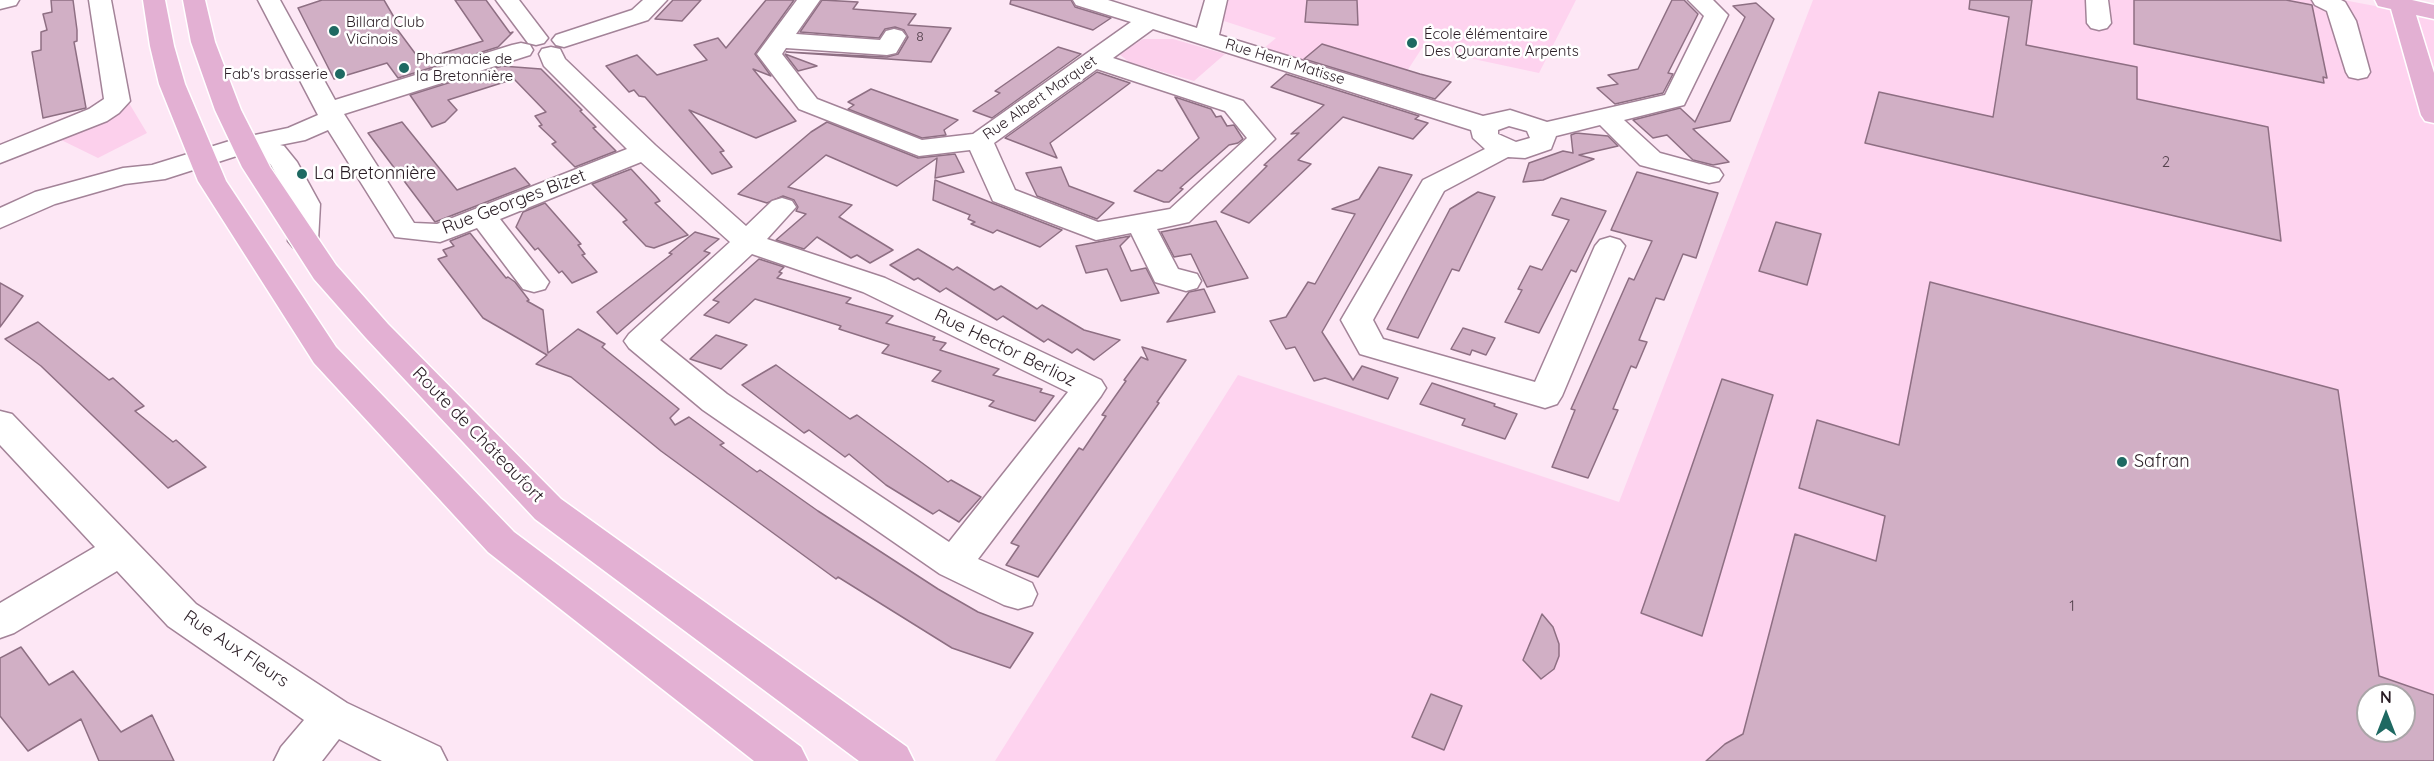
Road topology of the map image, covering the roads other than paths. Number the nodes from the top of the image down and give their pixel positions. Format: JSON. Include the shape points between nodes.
{"nodes":[{"id":1,"x":8,"y":0,"type":"edge"},
{"id":2,"x":100,"y":0,"type":"edge"},
{"id":3,"x":154,"y":0,"type":"edge"},
{"id":4,"x":194,"y":0,"type":"edge"},
{"id":5,"x":507,"y":0,"type":"edge"},
{"id":6,"x":809,"y":0,"type":"edge"},
{"id":7,"x":1084,"y":0,"type":"edge"},
{"id":8,"x":1216,"y":0,"type":"edge"},
{"id":9,"x":1699,"y":0,"type":"edge"},
{"id":10,"x":2323,"y":0,"type":"edge"},
{"id":11,"x":275,"y":1,"type":"edge"},
{"id":12,"x":0,"y":2,"type":"edge"},
{"id":13,"x":2391,"y":3,"type":"edge"},
{"id":14,"x":648,"y":7,"type":"edge"},
{"id":15,"x":2434,"y":12,"type":"edge"},
{"id":16,"x":1150,"y":20,"type":"junction"},
{"id":17,"x":894,"y":36,"type":"dead end"},
{"id":18,"x":1206,"y":38,"type":"junction"},
{"id":19,"x":779,"y":40,"type":"junction"},
{"id":20,"x":543,"y":45,"type":"junction"},
{"id":21,"x":1094,"y":60,"type":"junction"},
{"id":22,"x":2358,"y":72,"type":"dead end"},
{"id":23,"x":329,"y":111,"type":"junction"},
{"id":24,"x":2434,"y":115,"type":"edge"},
{"id":25,"x":1605,"y":116,"type":"junction"},
{"id":26,"x":1494,"y":137,"type":"junction"},
{"id":27,"x":980,"y":141,"type":"junction"},
{"id":28,"x":222,"y":145,"type":"junction"},
{"id":29,"x":645,"y":151,"type":"junction"},
{"id":30,"x":0,"y":155,"type":"edge"},
{"id":31,"x":1709,"y":175,"type":"dead end"},
{"id":32,"x":782,"y":207,"type":"dead end"},
{"id":33,"x":482,"y":216,"type":"junction"},
{"id":34,"x":0,"y":219,"type":"edge"},
{"id":35,"x":1140,"y":223,"type":"junction"},
{"id":36,"x":747,"y":242,"type":"junction"},
{"id":37,"x":1610,"y":246,"type":"dead end"},
{"id":38,"x":1186,"y":281,"type":"dead end"},
{"id":39,"x":534,"y":282,"type":"dead end"},
{"id":40,"x":0,"y":423,"type":"edge"},
{"id":41,"x":121,"y":550,"type":"junction"},
{"id":42,"x":953,"y":564,"type":"junction"},
{"id":43,"x":1018,"y":594,"type":"dead end"},
{"id":44,"x":0,"y":621,"type":"edge"},
{"id":45,"x":333,"y":716,"type":"junction"},
{"id":46,"x":296,"y":761,"type":"edge"},
{"id":47,"x":425,"y":761,"type":"edge"},
{"id":48,"x":786,"y":761,"type":"edge"},
{"id":49,"x":892,"y":761,"type":"edge"}],
"edges":[{"from":1,"to":12,"type":"street"},
{"from":2,"to":30,"type":"street","via":[[117,101],[98,115]]},
{"from":3,"to":28,"type":"main road","name":"Route de Châteaufort","via":[[172,84]]},
{"from":4,"to":28,"type":"main road","name":"Route de Châteaufort","via":[[202,42],[228,110]]},
{"from":5,"to":20,"type":"street","name":"Rue Hector Berlioz"},
{"from":6,"to":19,"type":"street"},
{"from":7,"to":16,"type":"street","name":"Rue Henri Matisse"},
{"from":8,"to":18,"type":"street"},
{"from":9,"to":25,"type":"street","via":[[1716,15],[1675,100]]},
{"from":10,"to":22,"type":"street","via":[[2337,7],[2344,21]]},
{"from":11,"to":23,"type":"street"},
{"from":13,"to":15,"type":"main road"},
{"from":13,"to":24,"type":"main road"},
{"from":14,"to":20,"type":"street"},
{"from":16,"to":18,"type":"street","name":"Rue Henri Matisse"},
{"from":16,"to":21,"type":"street","name":"Rue Albert Marquet"},
{"from":17,"to":19,"type":"street","via":[[887,48]]},
{"from":18,"to":26,"type":"street","name":"Rue Henri Matisse"},
{"from":19,"to":27,"type":"street","name":"Rue Albert Marquet","via":[[769,54],[808,104],[919,148]]},
{"from":20,"to":23,"type":"street"},
{"from":20,"to":29,"type":"street","name":"Rue Hector Berlioz","via":[[553,61]]},
{"from":21,"to":27,"type":"street","name":"Rue Albert Marquet"},
{"from":21,"to":35,"type":"street","via":[[1234,106],[1262,139],[1179,216]]},
{"from":23,"to":28,"type":"street","via":[[296,134]]},
{"from":23,"to":33,"type":"street","name":"Rue Georges Bizet","via":[[405,231],[440,233]]},
{"from":25,"to":26,"type":"street","via":[[1542,131],[1530,122],[1510,118],[1492,122]]},
{"from":25,"to":31,"type":"street","via":[[1650,159]]},
{"from":26,"to":37,"type":"street","via":[[1494,155],[1433,186],[1357,320],[1371,346],[1545,396]]},
{"from":27,"to":35,"type":"street","via":[[1003,195],[1096,231]]},
{"from":28,"to":34,"type":"street","via":[[155,173],[123,176],[45,198]]},
{"from":28,"to":48,"type":"main road","name":"Route de Châteaufort","via":[[212,181],[325,356],[501,542]]},
{"from":28,"to":49,"type":"main road","name":"Route de Châteaufort","via":[[256,166],[325,272],[548,509]]},
{"from":29,"to":33,"type":"street","name":"Rue Georges Bizet"},
{"from":29,"to":36,"type":"street","name":"Rue Hector Berlioz"},
{"from":32,"to":36,"type":"street"},
{"from":33,"to":39,"type":"street"},
{"from":35,"to":38,"type":"street","via":[[1166,275]]},
{"from":36,"to":42,"type":"street","via":[[640,341],[715,402]]},
{"from":36,"to":42,"type":"street","name":"Rue Hector Berlioz","via":[[874,285],[1089,388]]},
{"from":40,"to":41,"type":"street","name":"Rue Aux Fleurs"},
{"from":41,"to":44,"type":"street"},
{"from":41,"to":45,"type":"street","name":"Rue Aux Fleurs","via":[[182,615]]},
{"from":42,"to":43,"type":"street"},
{"from":45,"to":46,"type":"street"},
{"from":45,"to":47,"type":"street","name":"Rue Aux Fleurs"}]}
